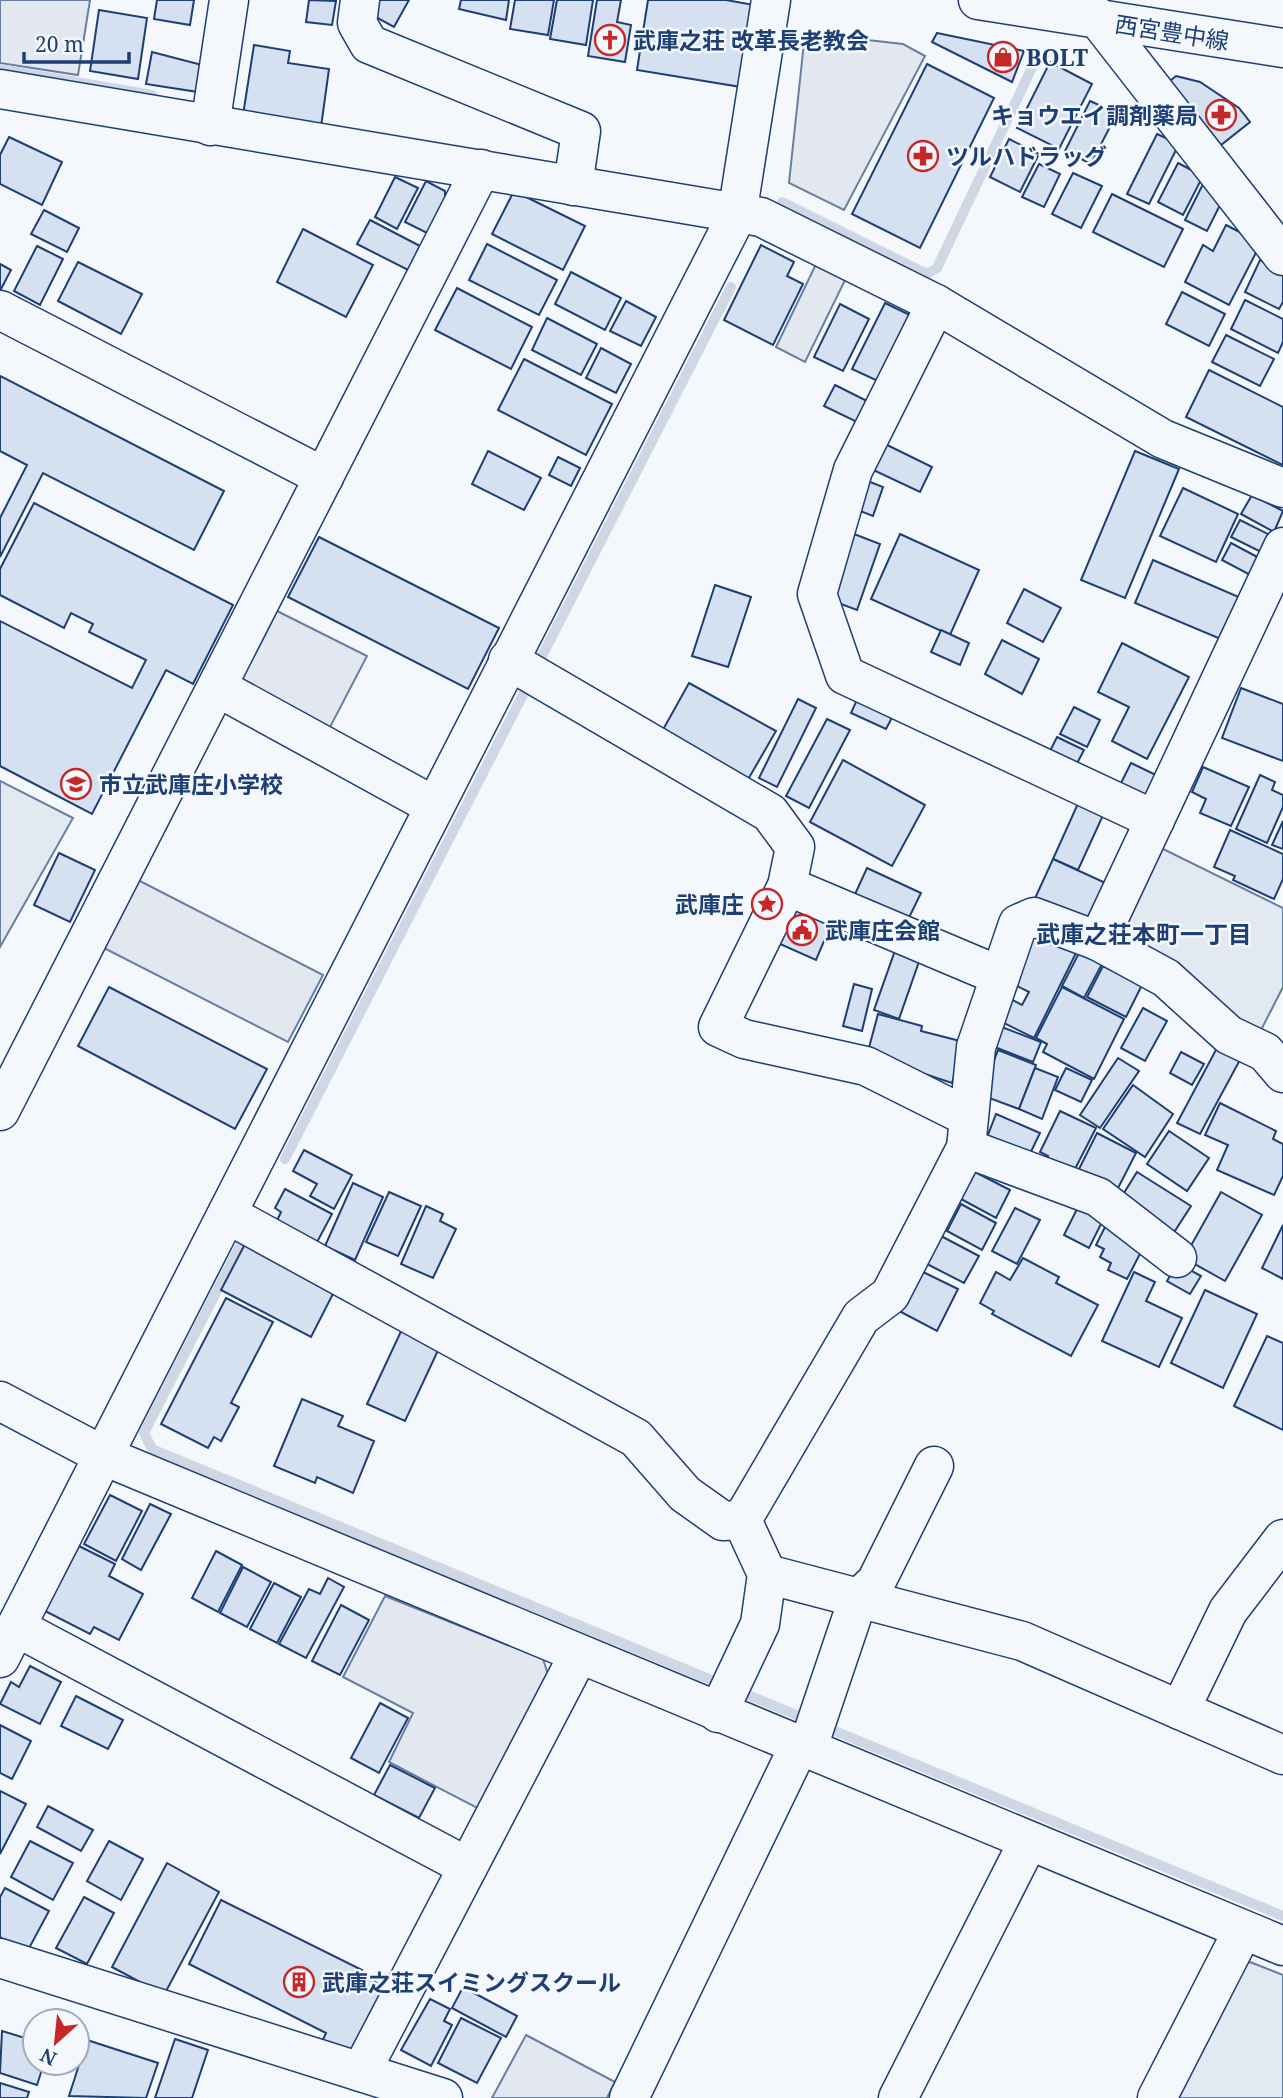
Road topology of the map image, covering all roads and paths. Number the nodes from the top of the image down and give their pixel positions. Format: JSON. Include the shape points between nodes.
{"nodes":[{"id":1,"x":229,"y":0,"type":"edge"},
{"id":2,"x":360,"y":0,"type":"edge"},
{"id":3,"x":771,"y":0,"type":"edge"},
{"id":4,"x":978,"y":0,"type":"edge"},
{"id":5,"x":1091,"y":10,"type":"edge"},
{"id":6,"x":1283,"y":48,"type":"edge"},
{"id":7,"x":0,"y":89,"type":"edge"},
{"id":8,"x":210,"y":127,"type":"junction"},
{"id":9,"x":481,"y":169,"type":"junction"},
{"id":10,"x":573,"y":186,"type":"junction"},
{"id":11,"x":737,"y":215,"type":"junction"},
{"id":12,"x":1283,"y":256,"type":"edge"},
{"id":13,"x":936,"y":303,"type":"junction"},
{"id":14,"x":0,"y":310,"type":"edge"},
{"id":15,"x":324,"y":477,"type":"junction"},
{"id":16,"x":1283,"y":488,"type":"edge"},
{"id":17,"x":1283,"y":547,"type":"edge"},
{"id":18,"x":508,"y":660,"type":"junction"},
{"id":19,"x":217,"y":687,"type":"junction"},
{"id":20,"x":434,"y":806,"type":"junction"},
{"id":21,"x":1155,"y":820,"type":"junction"},
{"id":22,"x":787,"y":886,"type":"junction"},
{"id":23,"x":1098,"y":941,"type":"junction"},
{"id":24,"x":1000,"y":976,"type":"junction"},
{"id":25,"x":1283,"y":1073,"type":"edge"},
{"id":26,"x":0,"y":1111,"type":"edge"},
{"id":27,"x":967,"y":1132,"type":"junction"},
{"id":28,"x":227,"y":1213,"type":"junction"},
{"id":29,"x":1177,"y":1258,"type":"dead end"},
{"id":30,"x":0,"y":1401,"type":"edge"},
{"id":31,"x":104,"y":1456,"type":"junction"},
{"id":32,"x":934,"y":1466,"type":"dead end"},
{"id":33,"x":742,"y":1520,"type":"junction"},
{"id":34,"x":1283,"y":1539,"type":"edge"},
{"id":35,"x":767,"y":1574,"type":"junction"},
{"id":36,"x":858,"y":1598,"type":"junction"},
{"id":37,"x":8,"y":1643,"type":"edge"},
{"id":38,"x":579,"y":1654,"type":"junction"},
{"id":39,"x":726,"y":1696,"type":"junction"},
{"id":40,"x":1180,"y":1710,"type":"junction"},
{"id":41,"x":809,"y":1735,"type":"junction"},
{"id":42,"x":1283,"y":1755,"type":"edge"},
{"id":43,"x":1028,"y":1842,"type":"junction"},
{"id":44,"x":468,"y":1867,"type":"junction"},
{"id":45,"x":1243,"y":1930,"type":"junction"},
{"id":46,"x":1283,"y":1946,"type":"edge"},
{"id":47,"x":0,"y":1958,"type":"edge"},
{"id":48,"x":360,"y":2072,"type":"junction"},
{"id":49,"x":443,"y":2098,"type":"edge"},
{"id":50,"x":629,"y":2098,"type":"edge"},
{"id":51,"x":898,"y":2098,"type":"edge"},
{"id":52,"x":1157,"y":2098,"type":"edge"}],
"edges":[{"from":1,"to":8,"type":"street"},
{"from":2,"to":10,"type":"street","via":[[357,23],[369,44],[581,131]]},
{"from":3,"to":11,"type":"street"},
{"from":4,"to":5,"type":"street","name":"西宮豊中線"},
{"from":5,"to":6,"type":"street","name":"西宮豊中線"},
{"from":5,"to":12,"type":"street"},
{"from":7,"to":8,"type":"street"},
{"from":8,"to":9,"type":"street"},
{"from":9,"to":10,"type":"street"},
{"from":9,"to":15,"type":"street"},
{"from":10,"to":11,"type":"street"},
{"from":11,"to":13,"type":"street","via":[[761,217]]},
{"from":11,"to":18,"type":"street"},
{"from":13,"to":16,"type":"street","via":[[1163,439]]},
{"from":13,"to":21,"type":"street","via":[[853,470],[817,594],[845,675]]},
{"from":14,"to":15,"type":"street"},
{"from":15,"to":19,"type":"street"},
{"from":17,"to":21,"type":"street"},
{"from":18,"to":20,"type":"street"},
{"from":18,"to":22,"type":"street","via":[[770,813],[795,847]]},
{"from":19,"to":20,"type":"street"},
{"from":19,"to":26,"type":"street"},
{"from":20,"to":28,"type":"street"},
{"from":21,"to":23,"type":"street"},
{"from":22,"to":24,"type":"street"},
{"from":22,"to":27,"type":"street","via":[[718,1027],[744,1039],[866,1066]]},
{"from":23,"to":24,"type":"street","via":[[1034,917],[1018,924]]},
{"from":23,"to":25,"type":"street","via":[[1166,978],[1228,1035],[1265,1052]]},
{"from":24,"to":27,"type":"street","via":[[976,1047]]},
{"from":27,"to":29,"type":"street","via":[[1098,1197]]},
{"from":27,"to":33,"type":"street","via":[[890,1295],[861,1317]]},
{"from":28,"to":31,"type":"street"},
{"from":28,"to":33,"type":"street","via":[[636,1438],[685,1494],[723,1521]]},
{"from":30,"to":31,"type":"street"},
{"from":31,"to":37,"type":"street"},
{"from":31,"to":38,"type":"street"},
{"from":32,"to":36,"type":"street","via":[[876,1582]]},
{"from":33,"to":35,"type":"street"},
{"from":34,"to":40,"type":"street","via":[[1228,1611]]},
{"from":35,"to":36,"type":"street"},
{"from":35,"to":39,"type":"street","via":[[760,1623]]},
{"from":36,"to":40,"type":"street","via":[[1022,1641]]},
{"from":36,"to":41,"type":"street"},
{"from":37,"to":44,"type":"street"},
{"from":38,"to":39,"type":"street"},
{"from":38,"to":44,"type":"street"},
{"from":39,"to":41,"type":"street"},
{"from":40,"to":42,"type":"street"},
{"from":41,"to":43,"type":"street"},
{"from":41,"to":50,"type":"street"},
{"from":43,"to":45,"type":"street"},
{"from":43,"to":51,"type":"street"},
{"from":44,"to":48,"type":"street"},
{"from":45,"to":46,"type":"street"},
{"from":45,"to":52,"type":"street"},
{"from":47,"to":48,"type":"street"},
{"from":48,"to":49,"type":"street"}]}
